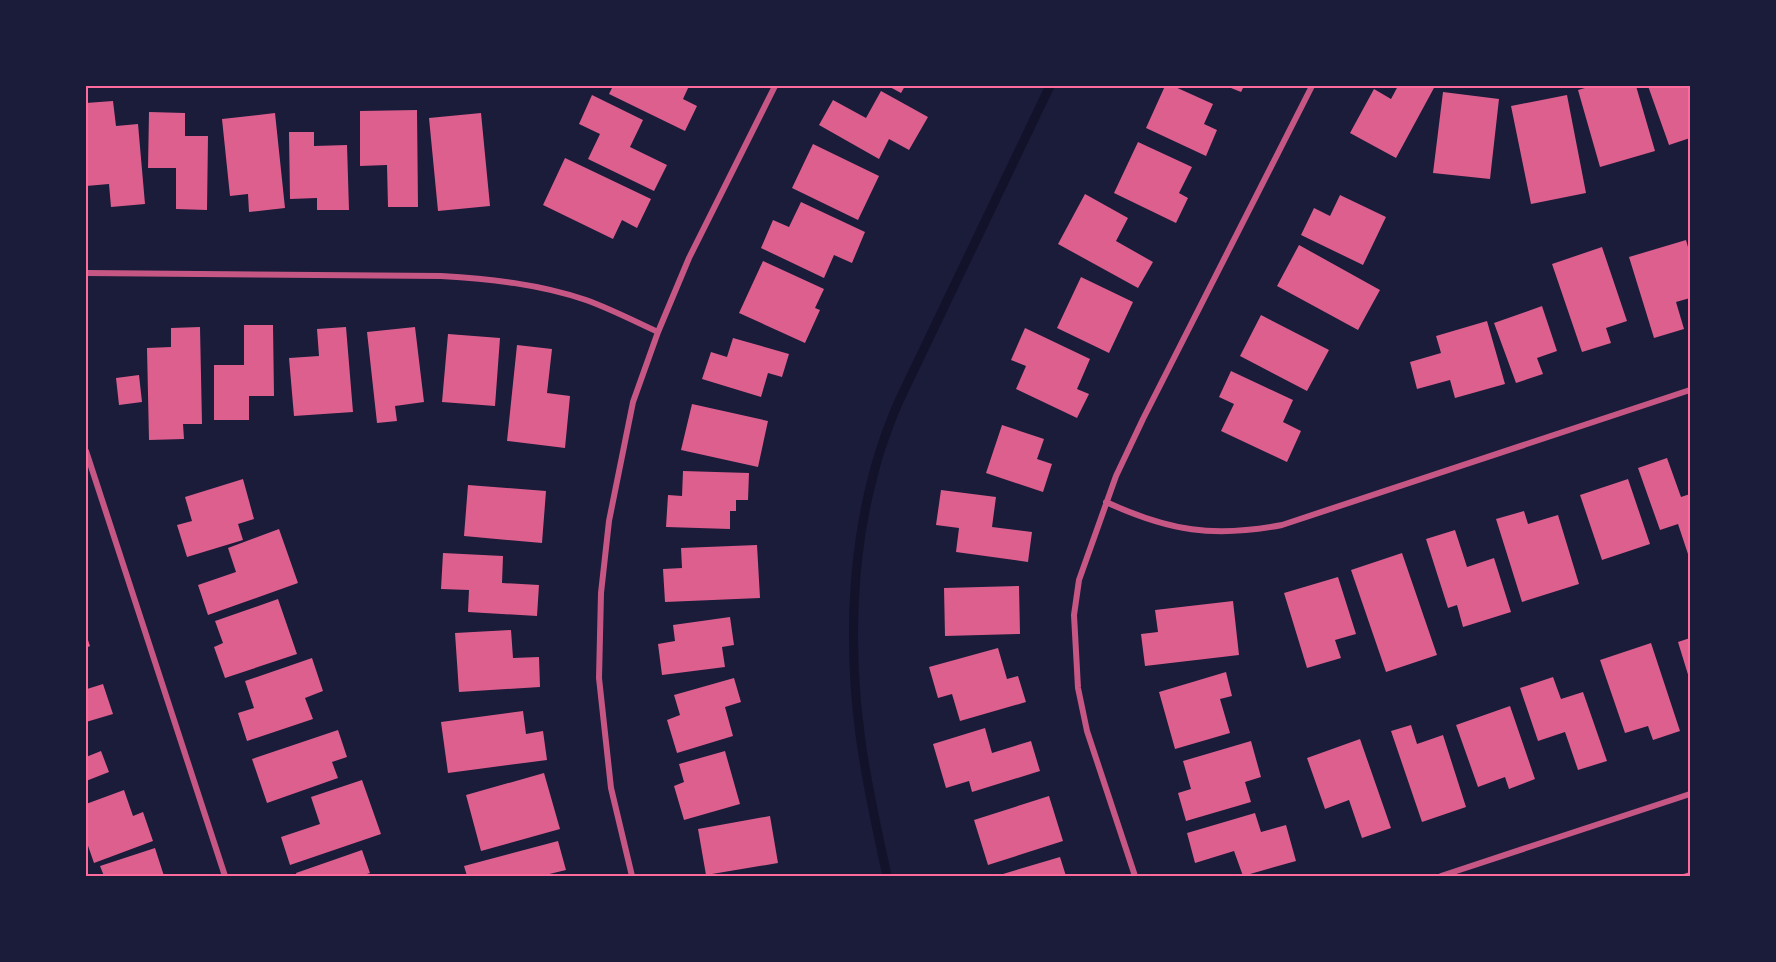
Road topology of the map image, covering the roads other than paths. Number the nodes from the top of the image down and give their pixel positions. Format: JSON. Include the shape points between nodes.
{"nodes":[{"id":1,"x":775,"y":86,"type":"edge"},
{"id":2,"x":1312,"y":86,"type":"edge"},
{"id":3,"x":86,"y":273,"type":"edge"},
{"id":4,"x":658,"y":332,"type":"junction"},
{"id":5,"x":1690,"y":390,"type":"edge"},
{"id":6,"x":86,"y":452,"type":"edge"},
{"id":7,"x":1106,"y":502,"type":"junction"},
{"id":8,"x":1690,"y":794,"type":"edge"},
{"id":9,"x":225,"y":876,"type":"edge"},
{"id":10,"x":632,"y":876,"type":"edge"},
{"id":11,"x":1135,"y":876,"type":"edge"},
{"id":12,"x":1441,"y":876,"type":"edge"}],
"edges":[{"from":1,"to":4,"type":"street","via":[[689,258]]},
{"from":2,"to":7,"type":"street","via":[[1143,419]]},
{"from":3,"to":4,"type":"street","via":[[490,279],[585,300]]},
{"from":4,"to":10,"type":"street","via":[[633,402],[609,521],[601,593],[600,678],[611,788]]},
{"from":5,"to":7,"type":"street","via":[[1282,525],[1221,532],[1190,530],[1144,518]]},
{"from":6,"to":9,"type":"street"},
{"from":7,"to":11,"type":"street","via":[[1079,580],[1074,615],[1078,688],[1087,731]]},
{"from":8,"to":12,"type":"street"}]}
